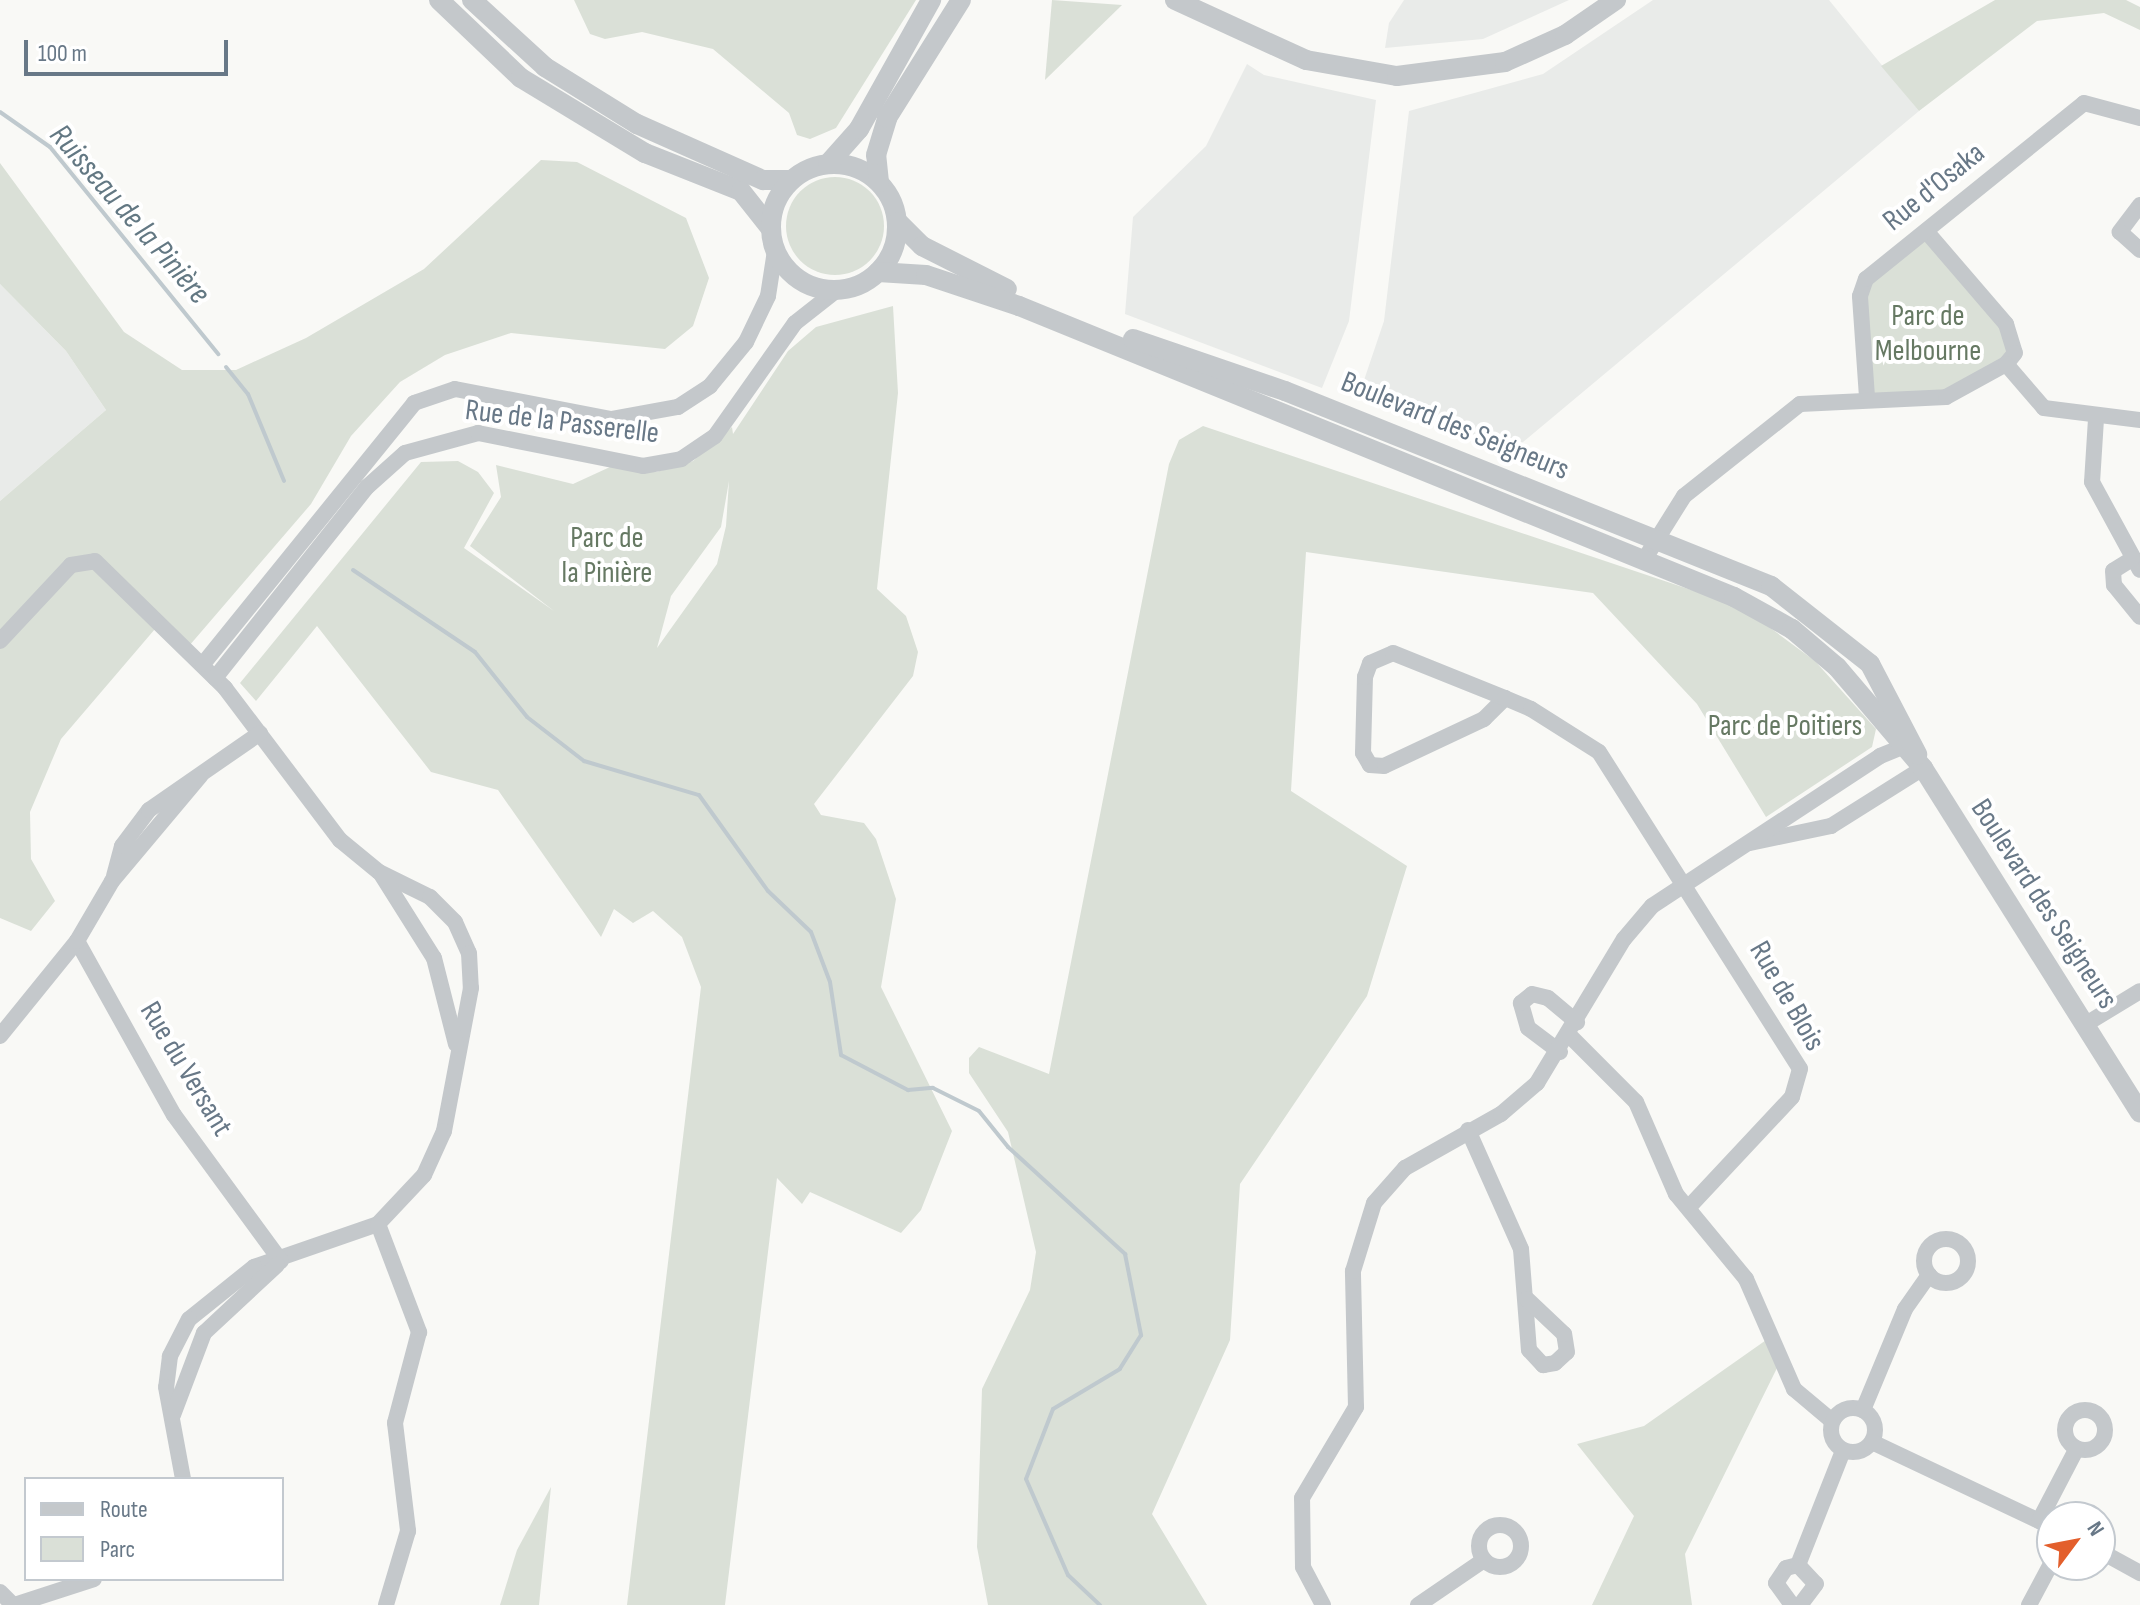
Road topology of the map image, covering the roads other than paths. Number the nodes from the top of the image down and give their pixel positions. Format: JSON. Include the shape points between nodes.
{"nodes":[{"id":1,"x":439,"y":0,"type":"edge"},
{"id":2,"x":472,"y":0,"type":"edge"},
{"id":3,"x":931,"y":0,"type":"edge"},
{"id":4,"x":961,"y":0,"type":"edge"},
{"id":5,"x":1175,"y":0,"type":"edge"},
{"id":6,"x":1205,"y":0,"type":"edge"},
{"id":7,"x":1616,"y":0,"type":"edge"},
{"id":8,"x":1269,"y":45,"type":"junction"},
{"id":9,"x":2140,"y":118,"type":"edge"},
{"id":10,"x":828,"y":164,"type":"junction"},
{"id":11,"x":791,"y":180,"type":"junction"},
{"id":12,"x":879,"y":182,"type":"junction"},
{"id":13,"x":2140,"y":205,"type":"edge"},
{"id":14,"x":898,"y":222,"type":"junction"},
{"id":15,"x":771,"y":229,"type":"junction"},
{"id":16,"x":1926,"y":231,"type":"junction"},
{"id":17,"x":2140,"y":250,"type":"edge"},
{"id":18,"x":775,"y":251,"type":"junction"},
{"id":19,"x":878,"y":272,"type":"junction"},
{"id":20,"x":837,"y":290,"type":"junction"},
{"id":21,"x":2006,"y":364,"type":"junction"},
{"id":22,"x":1867,"y":397,"type":"junction"},
{"id":23,"x":2096,"y":419,"type":"junction"},
{"id":24,"x":2140,"y":420,"type":"edge"},
{"id":25,"x":1654,"y":538,"type":"junction"},
{"id":26,"x":1644,"y":560,"type":"junction"},
{"id":27,"x":2136,"y":565,"type":"edge"},
{"id":28,"x":2140,"y":617,"type":"edge"},
{"id":29,"x":0,"y":641,"type":"edge"},
{"id":30,"x":203,"y":664,"type":"junction"},
{"id":31,"x":215,"y":678,"type":"junction"},
{"id":32,"x":1505,"y":698,"type":"junction"},
{"id":33,"x":260,"y":733,"type":"junction"},
{"id":34,"x":1908,"y":745,"type":"junction"},
{"id":35,"x":1923,"y":768,"type":"junction"},
{"id":36,"x":1749,"y":843,"type":"junction"},
{"id":37,"x":379,"y":872,"type":"junction"},
{"id":38,"x":1684,"y":879,"type":"junction"},
{"id":39,"x":77,"y":941,"type":"junction"},
{"id":40,"x":2140,"y":991,"type":"edge"},
{"id":41,"x":2086,"y":1024,"type":"junction"},
{"id":42,"x":1574,"y":1029,"type":"junction"},
{"id":43,"x":0,"y":1036,"type":"edge"},
{"id":44,"x":1560,"y":1052,"type":"junction"},
{"id":45,"x":458,"y":1053,"type":"junction"},
{"id":46,"x":2140,"y":1112,"type":"edge"},
{"id":47,"x":1468,"y":1130,"type":"junction"},
{"id":48,"x":1690,"y":1206,"type":"junction"},
{"id":49,"x":378,"y":1224,"type":"junction"},
{"id":50,"x":281,"y":1261,"type":"junction"},
{"id":51,"x":1929,"y":1275,"type":"dead end"},
{"id":52,"x":1527,"y":1299,"type":"dead end"},
{"id":53,"x":1863,"y":1410,"type":"junction"},
{"id":54,"x":1832,"y":1421,"type":"junction"},
{"id":55,"x":1872,"y":1442,"type":"junction"},
{"id":56,"x":2077,"y":1448,"type":"dead end"},
{"id":57,"x":1843,"y":1451,"type":"junction"},
{"id":58,"x":183,"y":1477,"type":"edge"},
{"id":59,"x":2055,"y":1501,"type":"edge"},
{"id":60,"x":2036,"y":1519,"type":"edge"},
{"id":61,"x":1484,"y":1560,"type":"dead end"},
{"id":62,"x":2116,"y":1560,"type":"edge"},
{"id":63,"x":1798,"y":1565,"type":"junction"},
{"id":64,"x":2140,"y":1573,"type":"edge"},
{"id":65,"x":88,"y":1581,"type":"edge"},
{"id":66,"x":2042,"y":1581,"type":"edge"},
{"id":67,"x":0,"y":1592,"type":"edge"},
{"id":68,"x":13,"y":1605,"type":"edge"},
{"id":69,"x":386,"y":1605,"type":"edge"},
{"id":70,"x":1323,"y":1605,"type":"edge"},
{"id":71,"x":1418,"y":1605,"type":"edge"},
{"id":72,"x":1792,"y":1605,"type":"edge"},
{"id":73,"x":1800,"y":1605,"type":"edge"},
{"id":74,"x":2029,"y":1605,"type":"edge"}],
"edges":[{"from":1,"to":15,"type":"street","via":[[521,78],[645,153],[741,191]]},
{"from":2,"to":11,"type":"street","via":[[545,67],[637,124],[763,180]]},
{"from":3,"to":10,"type":"street","via":[[859,129]]},
{"from":4,"to":12,"type":"street","via":[[887,118],[876,155]]},
{"from":5,"to":8,"type":"street"},
{"from":6,"to":8,"type":"street"},
{"from":7,"to":8,"type":"street","via":[[1546,45],[1452,74],[1364,74]]},
{"from":9,"to":16,"type":"street","name":"Rue d'Osaka","via":[[2084,103]]},
{"from":10,"to":11,"type":"street"},
{"from":10,"to":12,"type":"street","via":[[853,166]]},
{"from":11,"to":15,"type":"street"},
{"from":12,"to":14,"type":"street"},
{"from":13,"to":17,"type":"street","via":[[2120,232]]},
{"from":14,"to":19,"type":"street","via":[[895,245]]},
{"from":14,"to":25,"type":"street","name":"Boulevard des Seigneurs","via":[[922,246],[1016,293]]},
{"from":15,"to":18,"type":"street"},
{"from":16,"to":21,"type":"street","via":[[2006,324],[2015,353]]},
{"from":16,"to":22,"type":"street","name":"Rue d'Osaka","via":[[1866,279],[1860,296]]},
{"from":18,"to":20,"type":"street","via":[[800,280]]},
{"from":18,"to":30,"type":"street","name":"Rue de la Passerelle","via":[[768,296],[746,342],[710,386],[678,407],[611,419],[455,389],[414,403]]},
{"from":19,"to":20,"type":"street"},
{"from":19,"to":26,"type":"street","name":"Boulevard des Seigneurs","via":[[911,272],[1002,299]]},
{"from":20,"to":31,"type":"street","name":"Rue de la Passerelle","via":[[795,323],[715,436],[681,459],[643,466],[478,433],[405,453],[367,487]]},
{"from":21,"to":22,"type":"street","via":[[1946,397]]},
{"from":21,"to":23,"type":"street","via":[[2044,408]]},
{"from":22,"to":25,"type":"street","via":[[1800,404],[1684,496]]},
{"from":23,"to":24,"type":"street"},
{"from":23,"to":27,"type":"street","via":[[2092,482]]},
{"from":25,"to":26,"type":"street"},
{"from":25,"to":34,"type":"street","name":"Boulevard des Seigneurs","via":[[1762,581],[1823,620],[1876,673]]},
{"from":26,"to":34,"type":"street","name":"Boulevard des Seigneurs","via":[[1754,607],[1804,638]]},
{"from":27,"to":28,"type":"street","via":[[2113,571],[2114,585]]},
{"from":29,"to":30,"type":"street","via":[[71,565],[95,561]]},
{"from":30,"to":31,"type":"street"},
{"from":31,"to":33,"type":"street"},
{"from":32,"to":32,"type":"street","name":"Rue de Blois","via":[[1484,719],[1384,766],[1370,765],[1363,753],[1365,677],[1380,656],[1393,653]]},
{"from":32,"to":38,"type":"street","name":"Rue de Blois","via":[[1599,752]]},
{"from":33,"to":37,"type":"street","via":[[303,798]]},
{"from":33,"to":39,"type":"street","via":[[201,775],[112,881]]},
{"from":34,"to":35,"type":"street","name":"Boulevard des Seigneurs"},
{"from":34,"to":36,"type":"street"},
{"from":35,"to":36,"type":"street","via":[[1831,826]]},
{"from":35,"to":41,"type":"street","name":"Boulevard des Seigneurs"},
{"from":36,"to":38,"type":"street"},
{"from":37,"to":45,"type":"street","via":[[434,958]]},
{"from":37,"to":45,"type":"street","via":[[430,897],[455,922],[469,953],[471,988]]},
{"from":38,"to":42,"type":"street","via":[[1624,939]]},
{"from":38,"to":48,"type":"street","name":"Rue de Blois","via":[[1800,1069],[1792,1097]]},
{"from":39,"to":43,"type":"street"},
{"from":39,"to":50,"type":"street","name":"Rue du Versant","via":[[174,1115]]},
{"from":40,"to":41,"type":"street"},
{"from":41,"to":46,"type":"street","name":"Boulevard des Seigneurs"},
{"from":42,"to":44,"type":"street"},
{"from":42,"to":44,"type":"street","via":[[1548,998],[1532,994],[1521,1003],[1528,1028]]},
{"from":42,"to":48,"type":"street","via":[[1636,1102],[1676,1194]]},
{"from":44,"to":47,"type":"street","via":[[1520,1099]]},
{"from":45,"to":49,"type":"street","via":[[444,1131],[429,1164]]},
{"from":47,"to":52,"type":"street","via":[[1521,1249]]},
{"from":47,"to":70,"type":"street","via":[[1386,1185],[1359,1239],[1356,1407],[1302,1498],[1300,1514],[1303,1567]]},
{"from":48,"to":54,"type":"street","via":[[1746,1279],[1794,1389]]},
{"from":49,"to":50,"type":"street"},
{"from":49,"to":69,"type":"street","via":[[419,1332],[395,1423],[408,1531]]},
{"from":50,"to":58,"type":"street","via":[[204,1333],[184,1369],[171,1423]]},
{"from":51,"to":53,"type":"street","via":[[1905,1309]]},
{"from":53,"to":54,"type":"street","via":[[1842,1410]]},
{"from":53,"to":55,"type":"street","via":[[1875,1428]]},
{"from":54,"to":57,"type":"street","via":[[1833,1441]]},
{"from":55,"to":57,"type":"street"},
{"from":55,"to":60,"type":"street"},
{"from":56,"to":59,"type":"street"},
{"from":57,"to":63,"type":"street"},
{"from":61,"to":71,"type":"street"},
{"from":62,"to":64,"type":"street"},
{"from":63,"to":72,"type":"street","via":[[1776,1583]]},
{"from":63,"to":73,"type":"street","via":[[1816,1584]]},
{"from":65,"to":68,"type":"street"},
{"from":66,"to":74,"type":"street"},
{"from":67,"to":68,"type":"street"}]}
